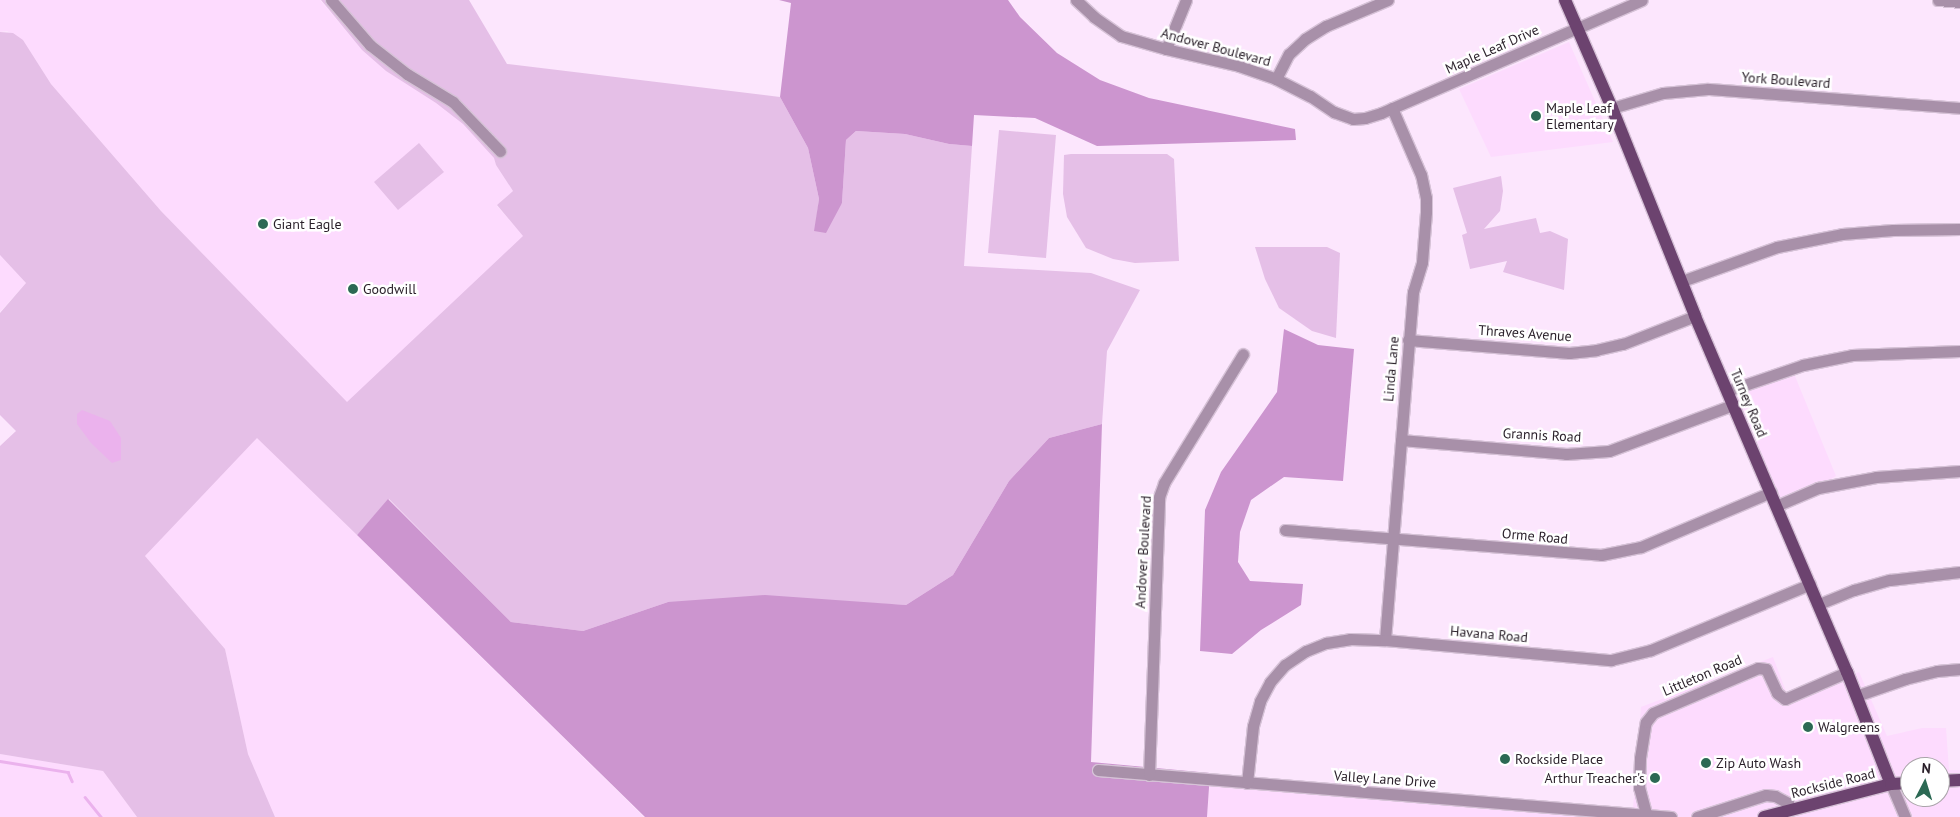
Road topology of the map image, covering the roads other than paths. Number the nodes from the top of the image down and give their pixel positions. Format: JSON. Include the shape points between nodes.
{"nodes":[{"id":1,"x":331,"y":0,"type":"edge"},
{"id":2,"x":1076,"y":0,"type":"edge"},
{"id":3,"x":1186,"y":0,"type":"edge"},
{"id":4,"x":1388,"y":0,"type":"edge"},
{"id":5,"x":1566,"y":0,"type":"edge"},
{"id":6,"x":1642,"y":0,"type":"edge"},
{"id":7,"x":1938,"y":0,"type":"edge"},
{"id":8,"x":1960,"y":2,"type":"edge"},
{"id":9,"x":1577,"y":28,"type":"junction"},
{"id":10,"x":1166,"y":50,"type":"junction"},
{"id":11,"x":1276,"y":78,"type":"junction"},
{"id":12,"x":1392,"y":108,"type":"junction"},
{"id":13,"x":1612,"y":108,"type":"junction"},
{"id":14,"x":1960,"y":108,"type":"edge"},
{"id":15,"x":1353,"y":119,"type":"joint"},
{"id":16,"x":500,"y":151,"type":"dead end"},
{"id":17,"x":1960,"y":229,"type":"edge"},
{"id":18,"x":1682,"y":281,"type":"junction"},
{"id":19,"x":1695,"y":316,"type":"junction"},
{"id":20,"x":1408,"y":340,"type":"junction"},
{"id":21,"x":1960,"y":351,"type":"edge"},
{"id":22,"x":1243,"y":354,"type":"dead end"},
{"id":23,"x":1727,"y":391,"type":"junction"},
{"id":24,"x":1733,"y":405,"type":"junction"},
{"id":25,"x":1400,"y":440,"type":"junction"},
{"id":26,"x":1960,"y":471,"type":"edge"},
{"id":27,"x":1771,"y":492,"type":"junction"},
{"id":28,"x":1776,"y":506,"type":"junction"},
{"id":29,"x":1285,"y":530,"type":"dead end"},
{"id":30,"x":1393,"y":540,"type":"junction"},
{"id":31,"x":1960,"y":572,"type":"edge"},
{"id":32,"x":1810,"y":584,"type":"junction"},
{"id":33,"x":1818,"y":604,"type":"junction"},
{"id":34,"x":1385,"y":640,"type":"junction"},
{"id":35,"x":1960,"y":669,"type":"edge"},
{"id":36,"x":1847,"y":672,"type":"junction"},
{"id":37,"x":1856,"y":696,"type":"junction"},
{"id":38,"x":1098,"y":770,"type":"dead end"},
{"id":39,"x":1149,"y":775,"type":"junction"},
{"id":40,"x":1247,"y":784,"type":"junction"},
{"id":41,"x":1891,"y":784,"type":"junction"},
{"id":42,"x":1900,"y":784,"type":"edge"},
{"id":43,"x":1790,"y":809,"type":"junction"},
{"id":44,"x":1646,"y":816,"type":"edge"},
{"id":45,"x":1671,"y":817,"type":"edge"},
{"id":46,"x":1697,"y":817,"type":"edge"},
{"id":47,"x":1764,"y":817,"type":"edge"},
{"id":48,"x":1905,"y":817,"type":"edge"}],
"edges":[{"from":1,"to":16,"type":"street","via":[[370,45],[453,102]]},
{"from":2,"to":10,"type":"street","name":"Andover Boulevard","via":[[1121,36]]},
{"from":3,"to":10,"type":"street"},
{"from":4,"to":11,"type":"street","via":[[1326,26],[1305,39],[1289,54]]},
{"from":5,"to":9,"type":"main road","name":"Turney Road"},
{"from":6,"to":9,"type":"street","name":"Maple Leaf Drive"},
{"from":7,"to":8,"type":"street"},
{"from":9,"to":12,"type":"street","name":"Maple Leaf Drive"},
{"from":9,"to":13,"type":"main road","name":"Turney Road"},
{"from":10,"to":11,"type":"street","name":"Andover Boulevard","via":[[1239,66]]},
{"from":11,"to":15,"type":"street","name":"Andover Boulevard","via":[[1334,112]]},
{"from":12,"to":15,"type":"street","name":"Maple Leaf Drive"},
{"from":12,"to":20,"type":"street","name":"Linda Lane","via":[[1421,175],[1426,198],[1422,262],[1413,292]]},
{"from":13,"to":14,"type":"street","name":"York Boulevard","via":[[1662,93],[1708,89]]},
{"from":13,"to":18,"type":"main road","name":"Turney Road"},
{"from":17,"to":18,"type":"street","via":[[1893,230],[1823,238],[1777,248]]},
{"from":18,"to":19,"type":"main road","name":"Turney Road"},
{"from":19,"to":20,"type":"street","name":"Thraves Avenue","via":[[1623,344],[1596,350],[1570,352]]},
{"from":19,"to":23,"type":"main road","name":"Turney Road"},
{"from":20,"to":25,"type":"street","name":"Linda Lane"},
{"from":21,"to":23,"type":"street","via":[[1852,355],[1803,365]]},
{"from":22,"to":39,"type":"street","name":"Andover Boulevard","via":[[1164,483],[1159,497]]},
{"from":23,"to":24,"type":"main road","name":"Turney Road"},
{"from":24,"to":25,"type":"street","name":"Grannis Road","via":[[1609,451],[1566,454]]},
{"from":24,"to":27,"type":"main road","name":"Turney Road"},
{"from":25,"to":30,"type":"street","name":"Linda Lane"},
{"from":26,"to":28,"type":"street","via":[[1818,488]]},
{"from":27,"to":28,"type":"main road","name":"Turney Road"},
{"from":27,"to":30,"type":"street","name":"Orme Road","via":[[1642,547],[1601,555]]},
{"from":28,"to":32,"type":"main road","name":"Turney Road"},
{"from":29,"to":30,"type":"street","name":"Orme Road"},
{"from":30,"to":34,"type":"street","name":"Linda Lane"},
{"from":31,"to":33,"type":"street","via":[[1890,580]]},
{"from":32,"to":33,"type":"main road","name":"Turney Road"},
{"from":32,"to":34,"type":"street","name":"Havana Road","via":[[1651,650],[1611,660]]},
{"from":33,"to":36,"type":"main road","name":"Turney Road"},
{"from":34,"to":40,"type":"street","name":"Havana Road","via":[[1350,639],[1326,643],[1285,665],[1260,700],[1253,726]]},
{"from":35,"to":37,"type":"street","via":[[1915,676]]},
{"from":36,"to":37,"type":"main road","name":"Turney Road"},
{"from":36,"to":44,"type":"street","name":"Littleton Road","via":[[1785,699],[1777,693],[1766,669],[1758,668],[1653,713],[1646,722],[1640,758],[1639,788]]},
{"from":37,"to":41,"type":"main road","name":"Turney Road"},
{"from":38,"to":39,"type":"street","name":"Valley Lane Drive"},
{"from":39,"to":40,"type":"street","name":"Valley Lane Drive"},
{"from":40,"to":44,"type":"street","name":"Valley Lane Drive"},
{"from":41,"to":42,"type":"main road","name":"Rockside Road"},
{"from":41,"to":43,"type":"main road","name":"Rockside Road"},
{"from":41,"to":48,"type":"street","name":"Turney Road"},
{"from":43,"to":46,"type":"street","via":[[1788,803],[1766,795]]},
{"from":43,"to":47,"type":"main road","name":"Rockside Road"},
{"from":44,"to":45,"type":"street","name":"Valley Lane Drive"}]}
